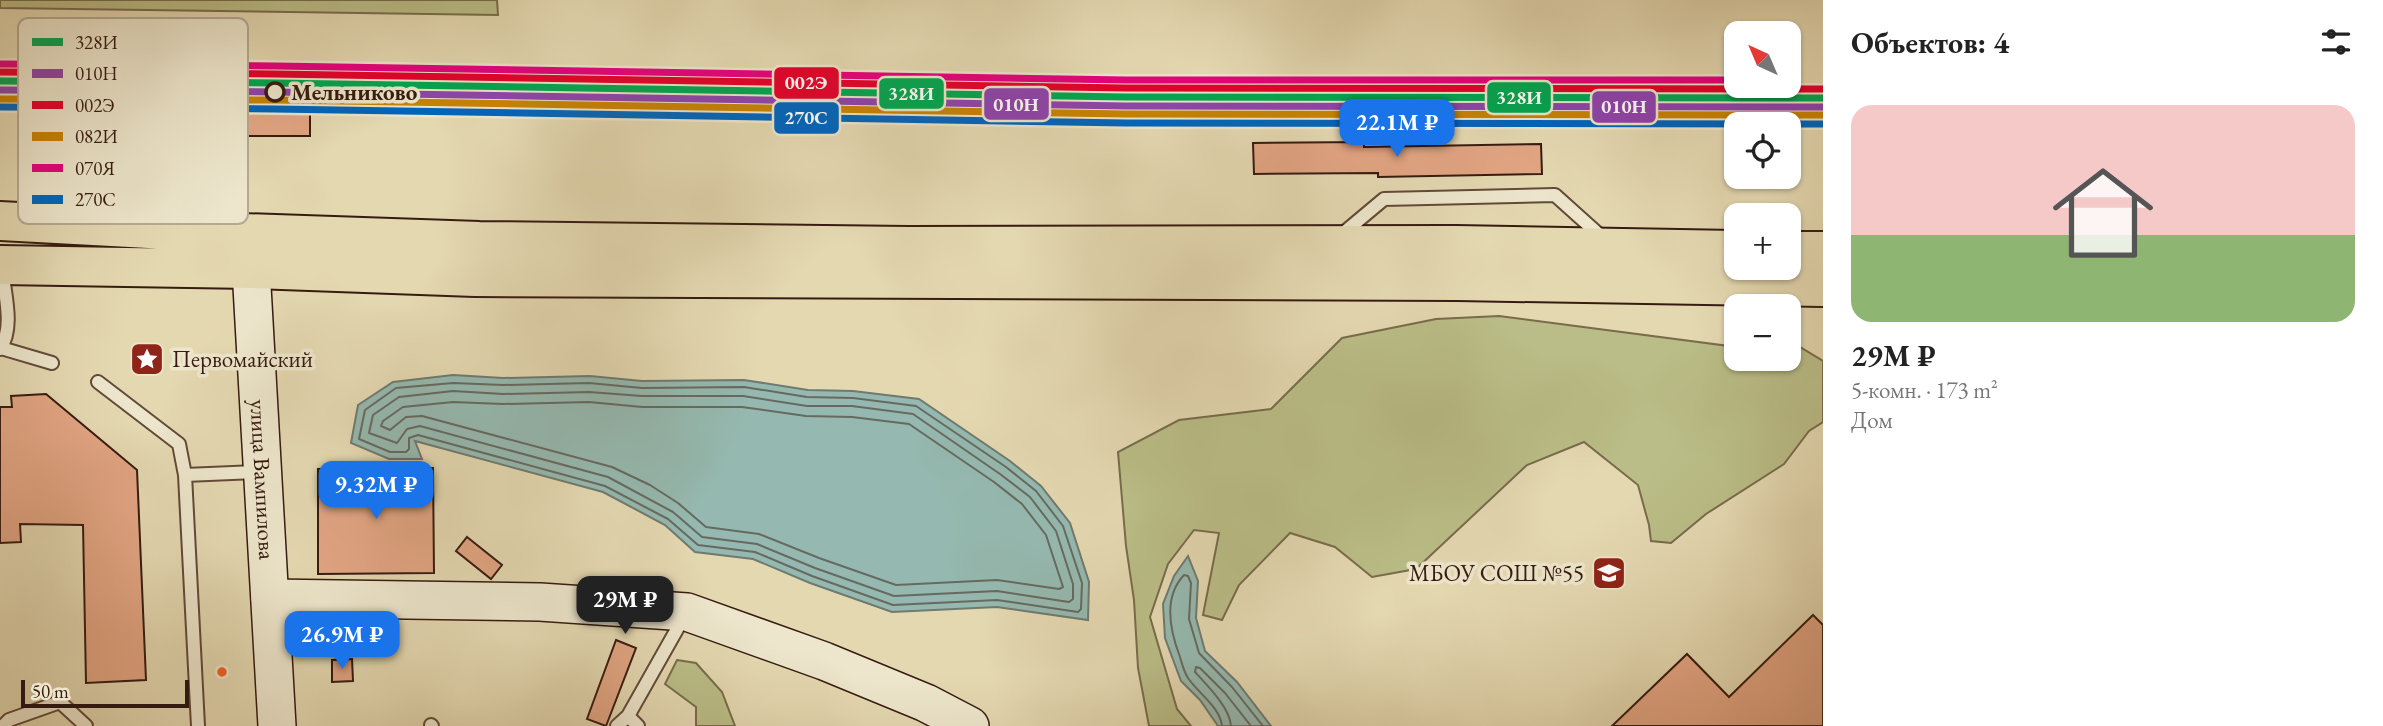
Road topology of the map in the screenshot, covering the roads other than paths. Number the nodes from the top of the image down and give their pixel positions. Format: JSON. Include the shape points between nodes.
{"nodes":[{"id":1,"x":0,"y":221,"type":"edge"},
{"id":2,"x":18,"y":223,"type":"edge"},
{"id":3,"x":25,"y":224,"type":"edge"},
{"id":4,"x":1327,"y":246,"type":"junction"},
{"id":5,"x":1615,"y":248,"type":"junction"},
{"id":6,"x":1724,"y":250,"type":"edge"},
{"id":7,"x":252,"y":251,"type":"junction"},
{"id":8,"x":1801,"y":251,"type":"edge"},
{"id":9,"x":1823,"y":251,"type":"edge"},
{"id":10,"x":1,"y":265,"type":"edge"},
{"id":11,"x":1823,"y":287,"type":"edge"},
{"id":12,"x":1,"y":349,"type":"edge"},
{"id":13,"x":52,"y":363,"type":"dead end"},
{"id":14,"x":98,"y":382,"type":"dead end"},
{"id":15,"x":262,"y":472,"type":"junction"},
{"id":16,"x":185,"y":475,"type":"junction"},
{"id":17,"x":270,"y":598,"type":"junction"},
{"id":18,"x":687,"y":612,"type":"junction"},
{"id":19,"x":628,"y":716,"type":"junction"},
{"id":20,"x":3,"y":726,"type":"edge"},
{"id":21,"x":86,"y":726,"type":"edge"},
{"id":22,"x":198,"y":726,"type":"edge"},
{"id":23,"x":277,"y":726,"type":"edge"},
{"id":24,"x":617,"y":726,"type":"edge"},
{"id":25,"x":638,"y":726,"type":"edge"},
{"id":26,"x":970,"y":726,"type":"edge"}],
"edges":[{"from":1,"to":2,"type":"main road"},
{"from":3,"to":7,"type":"main road"},
{"from":4,"to":5,"type":"main road"},
{"from":4,"to":5,"type":"lane","via":[[1384,199],[1555,195]]},
{"from":4,"to":7,"type":"main road","via":[[479,241]]},
{"from":5,"to":6,"type":"main road"},
{"from":7,"to":10,"type":"main road"},
{"from":7,"to":11,"type":"main road","via":[[489,277]]},
{"from":7,"to":15,"type":"street","name":"улица Вампилова"},
{"from":8,"to":9,"type":"main road"},
{"from":10,"to":12,"type":"lane","via":[[8,327]]},
{"from":12,"to":13,"type":"lane"},
{"from":14,"to":16,"type":"lane","via":[[179,444]]},
{"from":15,"to":16,"type":"lane"},
{"from":15,"to":17,"type":"street","name":"улица Вампилова"},
{"from":16,"to":22,"type":"lane"},
{"from":17,"to":18,"type":"street","via":[[540,602]]},
{"from":17,"to":23,"type":"street","name":"улица Вампилова"},
{"from":18,"to":19,"type":"lane"},
{"from":18,"to":26,"type":"street","via":[[824,661]]},
{"from":19,"to":24,"type":"lane"},
{"from":19,"to":25,"type":"lane"},
{"from":20,"to":21,"type":"lane","via":[[61,702]]}]}
